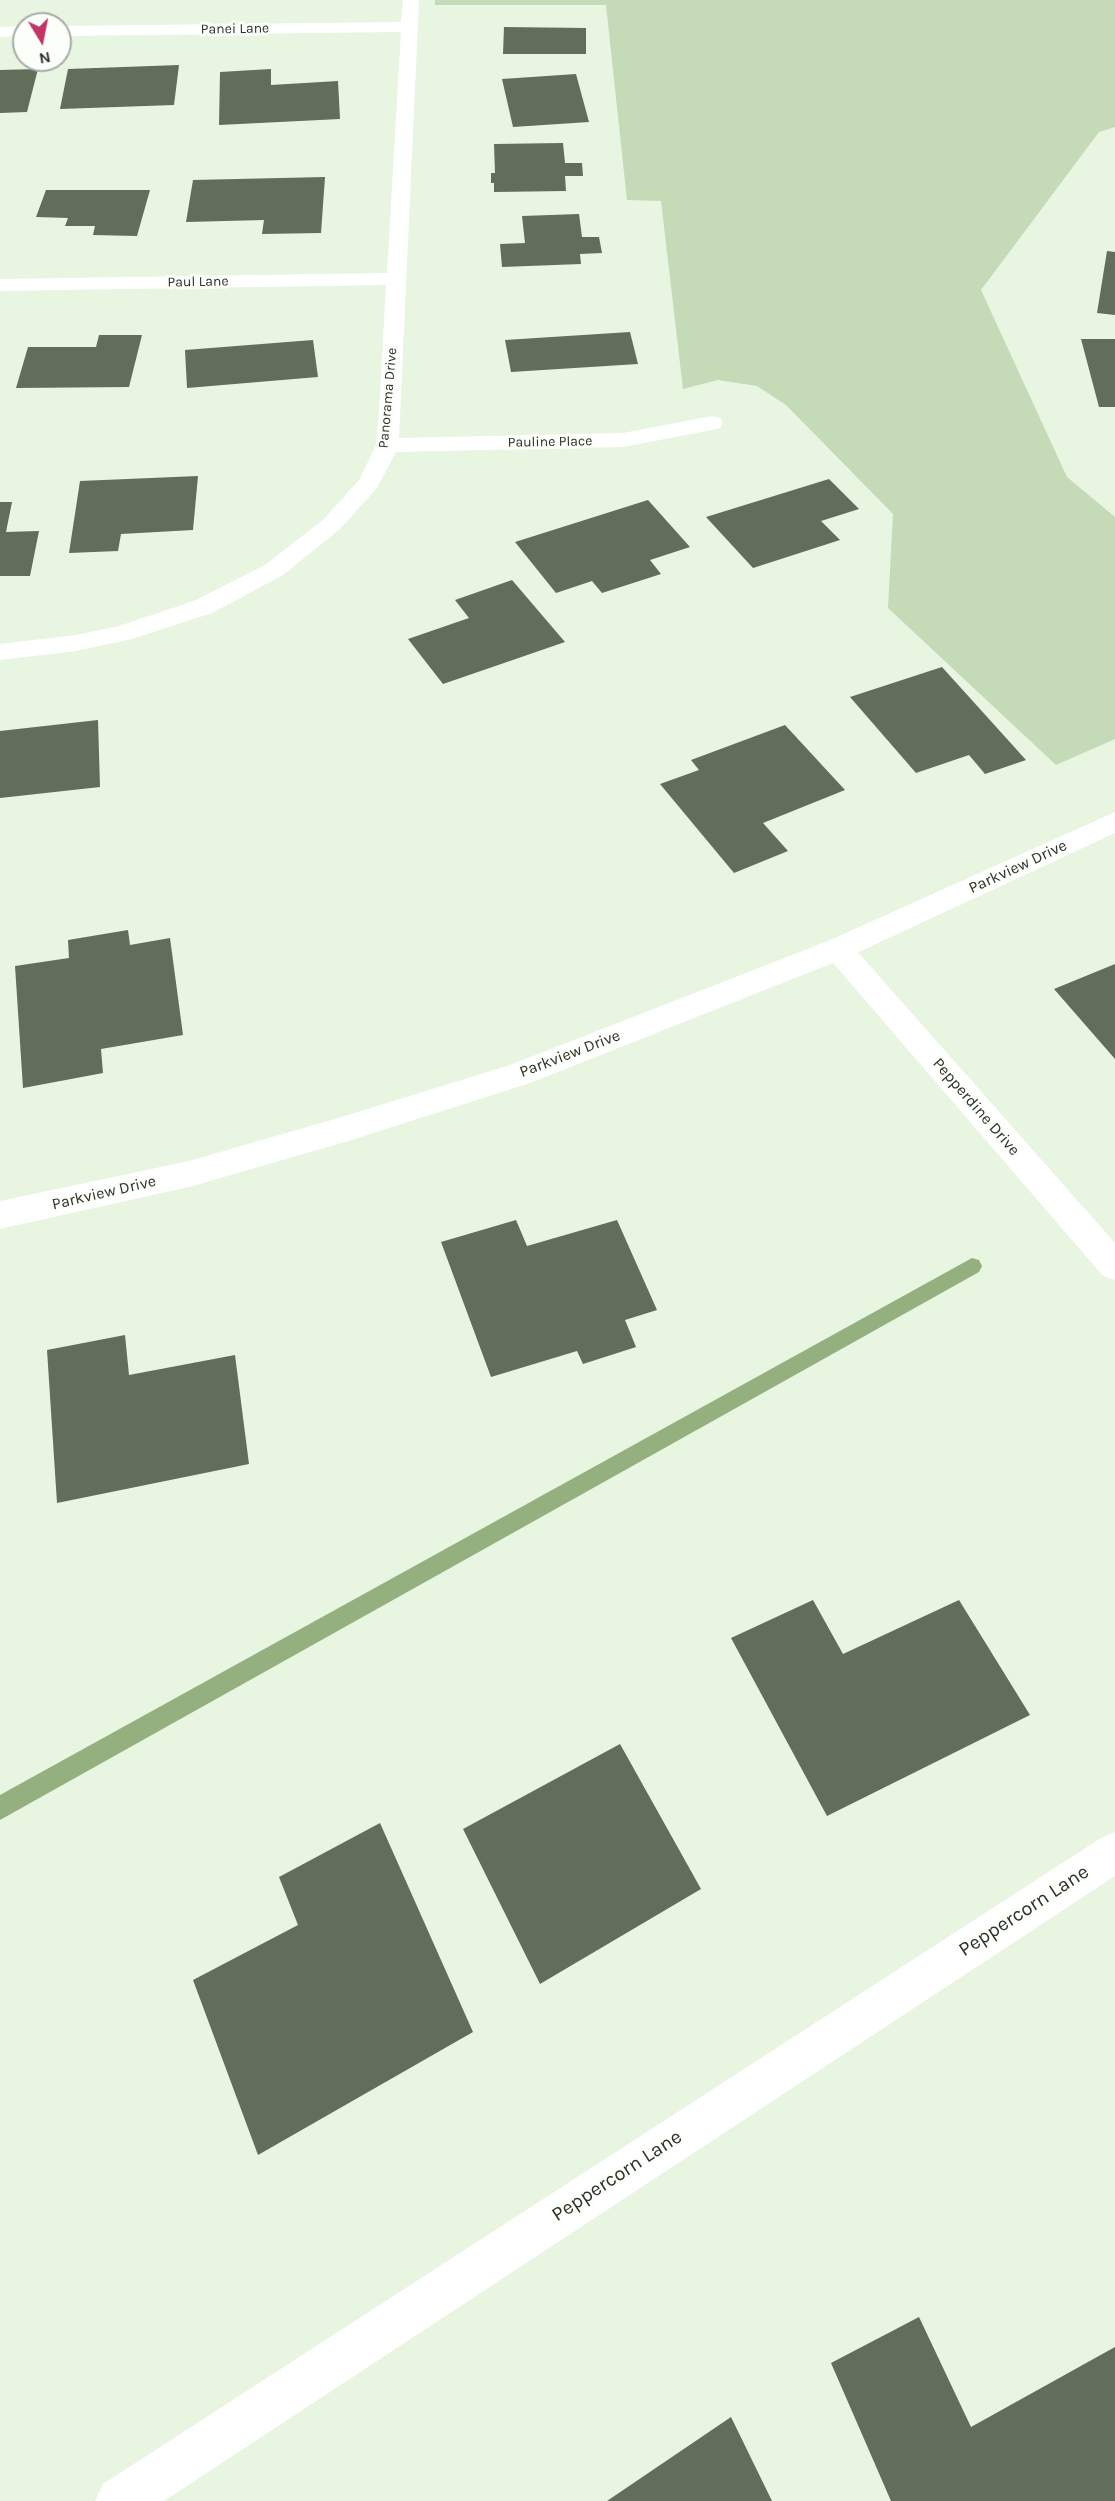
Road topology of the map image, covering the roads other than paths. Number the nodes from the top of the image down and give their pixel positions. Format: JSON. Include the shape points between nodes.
{"nodes":[{"id":1,"x":411,"y":0,"type":"edge"},
{"id":2,"x":410,"y":27,"type":"junction"},
{"id":3,"x":72,"y":31,"type":"edge"},
{"id":4,"x":396,"y":279,"type":"junction"},
{"id":5,"x":0,"y":285,"type":"edge"},
{"id":6,"x":712,"y":423,"type":"dead end"},
{"id":7,"x":387,"y":444,"type":"junction"},
{"id":8,"x":0,"y":652,"type":"edge"},
{"id":9,"x":1115,"y":822,"type":"edge"},
{"id":10,"x":838,"y":949,"type":"junction"},
{"id":11,"x":0,"y":1215,"type":"edge"},
{"id":12,"x":1115,"y":1266,"type":"edge"},
{"id":13,"x":1115,"y":1852,"type":"edge"},
{"id":14,"x":142,"y":2494,"type":"edge"}],
"edges":[{"from":1,"to":2,"type":"street","name":"Panorama Drive"},
{"from":2,"to":3,"type":"street","name":"Panei Lane"},
{"from":2,"to":4,"type":"street","name":"Panorama Drive"},
{"from":4,"to":5,"type":"street","name":"Paul Lane"},
{"from":4,"to":7,"type":"street","name":"Panorama Drive"},
{"from":6,"to":7,"type":"street","name":"Pauline Place","via":[[623,440]]},
{"from":7,"to":8,"type":"street","name":"Panorama Drive","via":[[369,483],[332,524],[274,570],[240,589],[203,607],[123,633]]},
{"from":9,"to":10,"type":"street","name":"Parkview Drive"},
{"from":10,"to":11,"type":"street","name":"Parkview Drive","via":[[508,1077],[345,1129],[189,1174]]},
{"from":10,"to":12,"type":"street","name":"Pepperdine Drive"},
{"from":13,"to":14,"type":"street","name":"Peppercorn Lane"}]}
